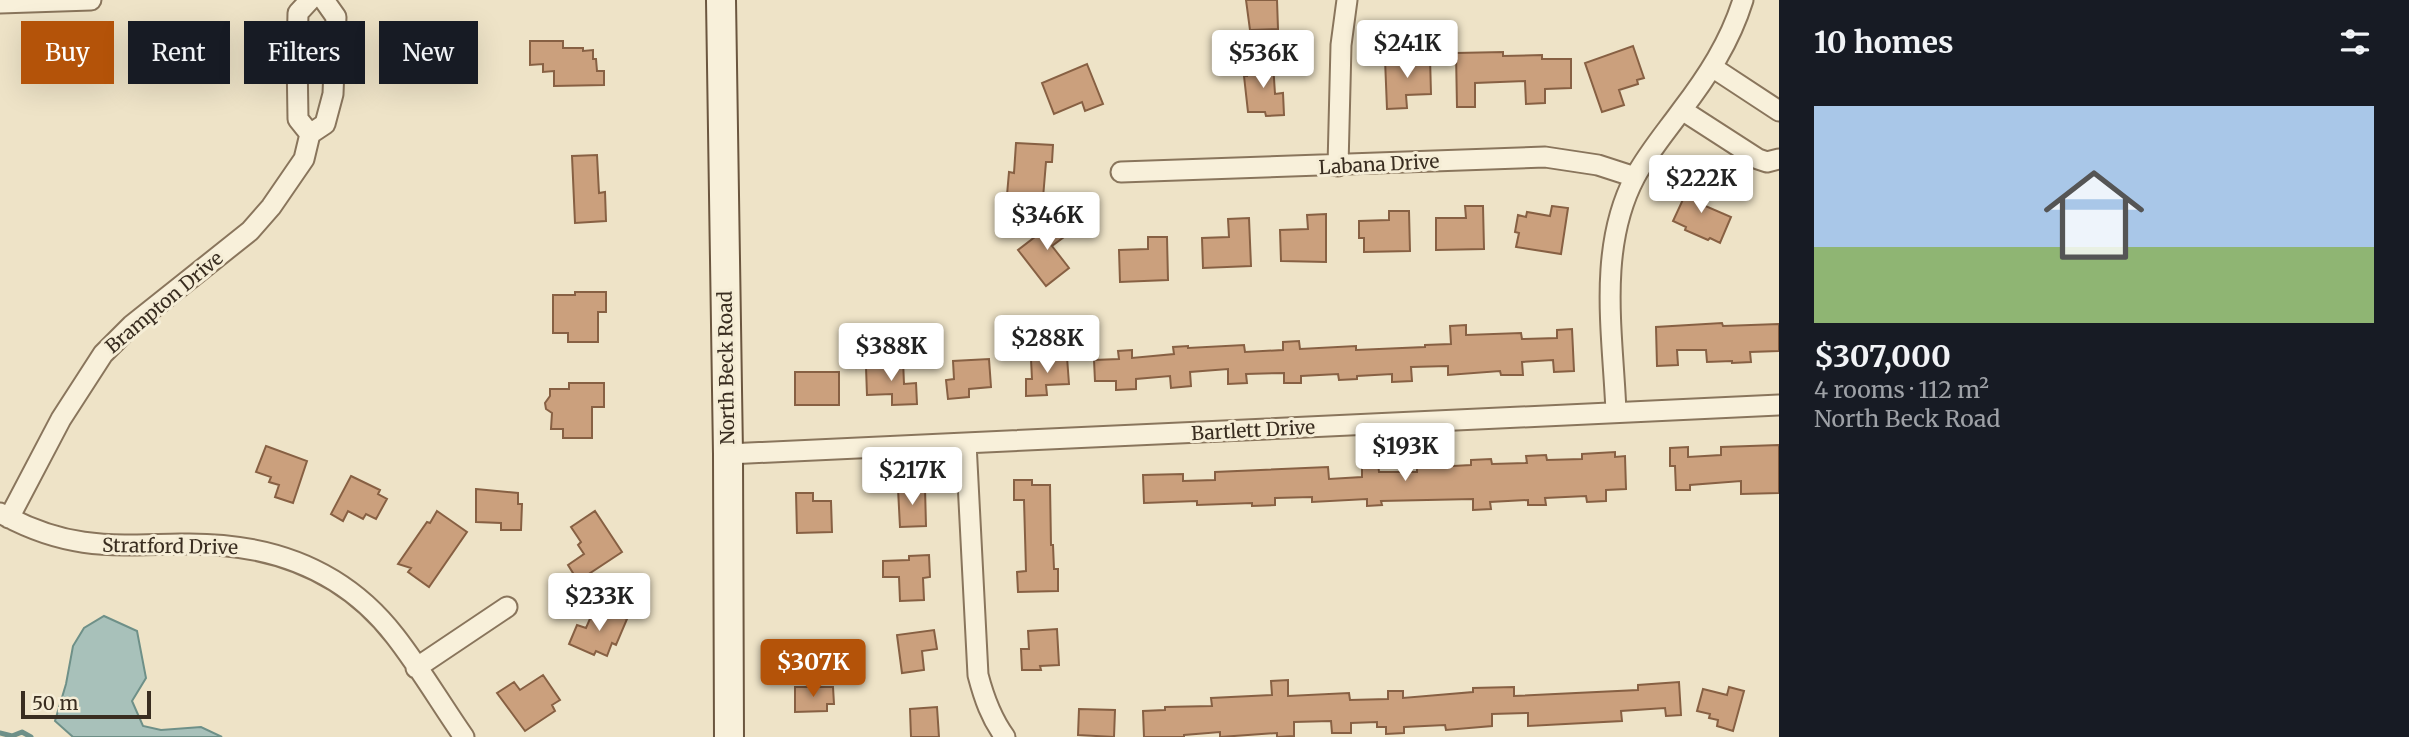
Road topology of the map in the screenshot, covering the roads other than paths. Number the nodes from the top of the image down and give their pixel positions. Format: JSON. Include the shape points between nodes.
{"nodes":[{"id":1,"x":91,"y":0,"type":"edge"},
{"id":2,"x":310,"y":0,"type":"edge"},
{"id":3,"x":324,"y":0,"type":"edge"},
{"id":4,"x":721,"y":0,"type":"edge"},
{"id":5,"x":1347,"y":0,"type":"edge"},
{"id":6,"x":1743,"y":0,"type":"edge"},
{"id":7,"x":36,"y":1,"type":"edge"},
{"id":8,"x":0,"y":3,"type":"edge"},
{"id":9,"x":1712,"y":67,"type":"junction"},
{"id":10,"x":1682,"y":110,"type":"junction"},
{"id":11,"x":1779,"y":111,"type":"edge"},
{"id":12,"x":310,"y":134,"type":"junction"},
{"id":13,"x":1779,"y":159,"type":"edge"},
{"id":14,"x":1338,"y":166,"type":"junction"},
{"id":15,"x":1121,"y":172,"type":"dead end"},
{"id":16,"x":1635,"y":177,"type":"junction"},
{"id":17,"x":1779,"y":405,"type":"edge"},
{"id":18,"x":1616,"y":412,"type":"junction"},
{"id":19,"x":966,"y":443,"type":"junction"},
{"id":20,"x":728,"y":454,"type":"junction"},
{"id":21,"x":4,"y":516,"type":"edge"},
{"id":22,"x":507,"y":607,"type":"dead end"},
{"id":23,"x":416,"y":668,"type":"junction"},
{"id":24,"x":464,"y":737,"type":"edge"},
{"id":25,"x":729,"y":737,"type":"edge"},
{"id":26,"x":1005,"y":737,"type":"edge"}],
"edges":[{"from":1,"to":7,"type":"street"},
{"from":2,"to":12,"type":"street","via":[[299,13],[297,56],[298,119]]},
{"from":3,"to":12,"type":"street","name":"Brampton Drive","via":[[335,16],[332,94],[325,124]]},
{"from":4,"to":20,"type":"main road","name":"North Beck Road"},
{"from":5,"to":14,"type":"street","via":[[1341,45]]},
{"from":6,"to":9,"type":"street"},
{"from":7,"to":8,"type":"street"},
{"from":9,"to":10,"type":"street"},
{"from":9,"to":11,"type":"street"},
{"from":10,"to":13,"type":"street","via":[[1758,159]]},
{"from":10,"to":16,"type":"street"},
{"from":12,"to":21,"type":"street","name":"Brampton Drive","via":[[304,159],[250,231],[132,325],[103,354]]},
{"from":14,"to":15,"type":"street","name":"Labana Drive"},
{"from":14,"to":16,"type":"street","name":"Labana Drive","via":[[1545,157],[1598,164]]},
{"from":16,"to":18,"type":"street","via":[[1619,217],[1611,260]]},
{"from":17,"to":18,"type":"street","name":"Bartlett Drive"},
{"from":18,"to":19,"type":"street","name":"Bartlett Drive"},
{"from":19,"to":20,"type":"street","name":"Bartlett Drive"},
{"from":19,"to":26,"type":"street","via":[[978,675],[995,723]]},
{"from":20,"to":25,"type":"main road","name":"North Beck Road"},
{"from":21,"to":23,"type":"street","name":"Stratford Drive","via":[[46,535],[86,544],[220,544],[282,556],[314,569],[362,602],[395,636]]},
{"from":22,"to":23,"type":"street"},
{"from":23,"to":24,"type":"street","name":"Stratford Drive"}]}
